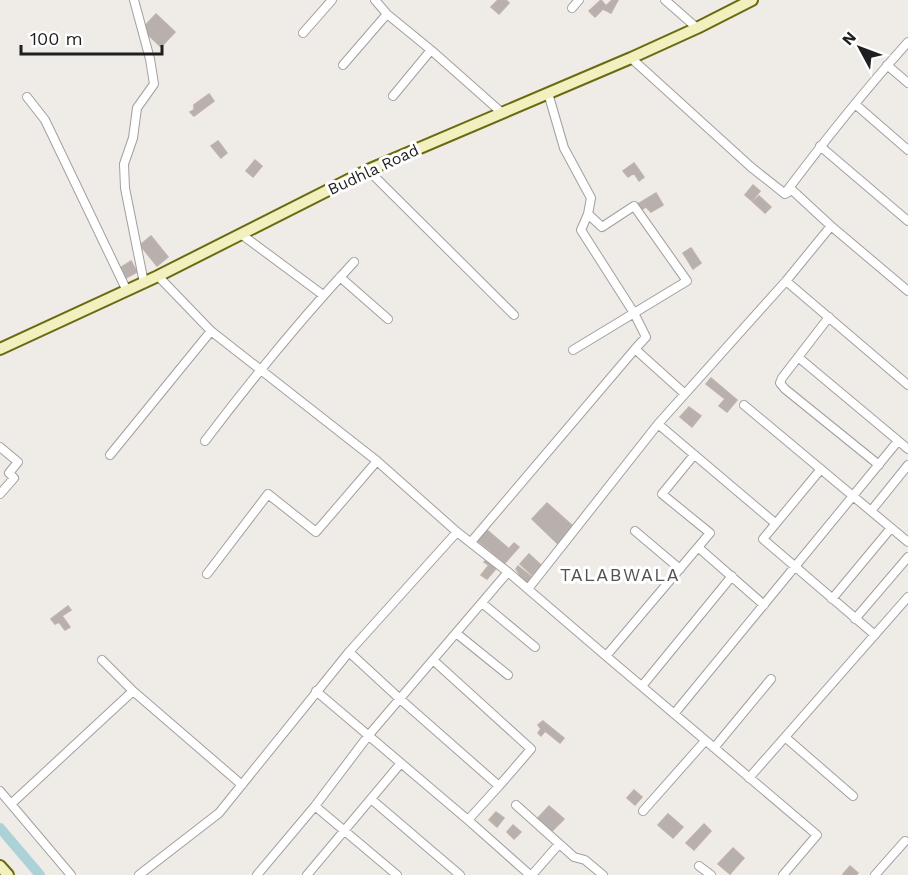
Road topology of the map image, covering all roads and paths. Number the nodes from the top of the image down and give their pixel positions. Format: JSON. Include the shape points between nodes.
{"nodes":[{"id":1,"x":134,"y":0,"type":"edge"},
{"id":2,"x":332,"y":0,"type":"edge"},
{"id":3,"x":375,"y":0,"type":"edge"},
{"id":4,"x":579,"y":0,"type":"edge"},
{"id":5,"x":665,"y":0,"type":"edge"},
{"id":6,"x":743,"y":2,"type":"edge"},
{"id":7,"x":572,"y":8,"type":"dead end"},
{"id":8,"x":387,"y":14,"type":"junction"},
{"id":9,"x":697,"y":28,"type":"junction"},
{"id":10,"x":303,"y":33,"type":"dead end"},
{"id":11,"x":908,"y":42,"type":"edge"},
{"id":12,"x":431,"y":50,"type":"junction"},
{"id":13,"x":631,"y":58,"type":"junction"},
{"id":14,"x":343,"y":65,"type":"dead end"},
{"id":15,"x":887,"y":65,"type":"junction"},
{"id":16,"x":908,"y":83,"type":"edge"},
{"id":17,"x":548,"y":93,"type":"junction"},
{"id":18,"x":393,"y":96,"type":"dead end"},
{"id":19,"x":27,"y":97,"type":"dead end"},
{"id":20,"x":855,"y":104,"type":"junction"},
{"id":21,"x":501,"y":112,"type":"junction"},
{"id":22,"x":820,"y":146,"type":"junction"},
{"id":23,"x":908,"y":150,"type":"edge"},
{"id":24,"x":368,"y":170,"type":"junction"},
{"id":25,"x":785,"y":194,"type":"junction"},
{"id":26,"x":588,"y":214,"type":"junction"},
{"id":27,"x":908,"y":221,"type":"edge"},
{"id":28,"x":831,"y":226,"type":"junction"},
{"id":29,"x":242,"y":234,"type":"junction"},
{"id":30,"x":354,"y":262,"type":"dead end"},
{"id":31,"x":158,"y":276,"type":"junction"},
{"id":32,"x":340,"y":277,"type":"junction"},
{"id":33,"x":786,"y":280,"type":"junction"},
{"id":34,"x":144,"y":283,"type":"junction"},
{"id":35,"x":126,"y":291,"type":"junction"},
{"id":36,"x":908,"y":291,"type":"edge"},
{"id":37,"x":323,"y":295,"type":"junction"},
{"id":38,"x":634,"y":313,"type":"junction"},
{"id":39,"x":514,"y":315,"type":"dead end"},
{"id":40,"x":829,"y":317,"type":"junction"},
{"id":41,"x":388,"y":318,"type":"dead end"},
{"id":42,"x":211,"y":331,"type":"junction"},
{"id":43,"x":0,"y":349,"type":"edge"},
{"id":44,"x":573,"y":350,"type":"dead end"},
{"id":45,"x":634,"y":350,"type":"junction"},
{"id":46,"x":798,"y":357,"type":"junction"},
{"id":47,"x":260,"y":369,"type":"junction"},
{"id":48,"x":908,"y":385,"type":"edge"},
{"id":49,"x":685,"y":394,"type":"junction"},
{"id":50,"x":744,"y":405,"type":"dead end"},
{"id":51,"x":658,"y":424,"type":"junction"},
{"id":52,"x":205,"y":441,"type":"dead end"},
{"id":53,"x":898,"y":441,"type":"junction"},
{"id":54,"x":0,"y":447,"type":"edge"},
{"id":55,"x":908,"y":449,"type":"edge"},
{"id":56,"x":694,"y":454,"type":"junction"},
{"id":57,"x":110,"y":455,"type":"dead end"},
{"id":58,"x":377,"y":460,"type":"junction"},
{"id":59,"x":879,"y":465,"type":"junction"},
{"id":60,"x":908,"y":465,"type":"edge"},
{"id":61,"x":820,"y":469,"type":"junction"},
{"id":62,"x":0,"y":494,"type":"edge"},
{"id":63,"x":853,"y":496,"type":"junction"},
{"id":64,"x":871,"y":511,"type":"junction"},
{"id":65,"x":775,"y":523,"type":"junction"},
{"id":66,"x":891,"y":528,"type":"junction"},
{"id":67,"x":634,"y":531,"type":"dead end"},
{"id":68,"x":457,"y":532,"type":"junction"},
{"id":69,"x":471,"y":542,"type":"junction"},
{"id":70,"x":908,"y":542,"type":"edge"},
{"id":71,"x":699,"y":548,"type":"junction"},
{"id":72,"x":908,"y":557,"type":"edge"},
{"id":73,"x":795,"y":567,"type":"junction"},
{"id":74,"x":680,"y":569,"type":"junction"},
{"id":75,"x":508,"y":572,"type":"junction"},
{"id":76,"x":207,"y":574,"type":"dead end"},
{"id":77,"x":732,"y":576,"type":"junction"},
{"id":78,"x":528,"y":589,"type":"junction"},
{"id":79,"x":908,"y":597,"type":"edge"},
{"id":80,"x":832,"y":599,"type":"junction"},
{"id":81,"x":482,"y":603,"type":"junction"},
{"id":82,"x":764,"y":605,"type":"junction"},
{"id":83,"x":855,"y":619,"type":"junction"},
{"id":84,"x":456,"y":633,"type":"junction"},
{"id":85,"x":875,"y":635,"type":"junction"},
{"id":86,"x":535,"y":647,"type":"dead end"},
{"id":87,"x":349,"y":652,"type":"junction"},
{"id":88,"x":606,"y":656,"type":"junction"},
{"id":89,"x":102,"y":660,"type":"dead end"},
{"id":90,"x":434,"y":660,"type":"junction"},
{"id":91,"x":507,"y":675,"type":"dead end"},
{"id":92,"x":771,"y":679,"type":"dead end"},
{"id":93,"x":642,"y":686,"type":"junction"},
{"id":94,"x":133,"y":691,"type":"junction"},
{"id":95,"x":316,"y":691,"type":"junction"},
{"id":96,"x":400,"y":699,"type":"junction"},
{"id":97,"x":674,"y":714,"type":"junction"},
{"id":98,"x":368,"y":736,"type":"junction"},
{"id":99,"x":785,"y":737,"type":"junction"},
{"id":100,"x":705,"y":741,"type":"junction"},
{"id":101,"x":714,"y":748,"type":"junction"},
{"id":102,"x":401,"y":763,"type":"junction"},
{"id":103,"x":749,"y":778,"type":"junction"},
{"id":104,"x":242,"y":785,"type":"junction"},
{"id":105,"x":499,"y":786,"type":"junction"},
{"id":106,"x":0,"y":791,"type":"edge"},
{"id":107,"x":854,"y":796,"type":"dead end"},
{"id":108,"x":371,"y":799,"type":"junction"},
{"id":109,"x":11,"y":804,"type":"junction"},
{"id":110,"x":516,"y":805,"type":"dead end"},
{"id":111,"x":315,"y":806,"type":"junction"},
{"id":112,"x":643,"y":811,"type":"dead end"},
{"id":113,"x":468,"y":820,"type":"junction"},
{"id":114,"x":345,"y":830,"type":"junction"},
{"id":115,"x":905,"y":841,"type":"dead end"},
{"id":116,"x":559,"y":844,"type":"junction"},
{"id":117,"x":0,"y":866,"type":"edge"},
{"id":118,"x":699,"y":866,"type":"dead end"},
{"id":119,"x":8,"y":875,"type":"edge"},
{"id":120,"x":71,"y":875,"type":"edge"},
{"id":121,"x":139,"y":875,"type":"edge"},
{"id":122,"x":257,"y":875,"type":"edge"},
{"id":123,"x":307,"y":875,"type":"edge"},
{"id":124,"x":397,"y":875,"type":"edge"},
{"id":125,"x":459,"y":875,"type":"edge"},
{"id":126,"x":531,"y":875,"type":"edge"},
{"id":127,"x":603,"y":875,"type":"edge"},
{"id":128,"x":711,"y":875,"type":"edge"},
{"id":129,"x":783,"y":875,"type":"edge"},
{"id":130,"x":875,"y":875,"type":"edge"}],
"edges":[{"from":1,"to":34,"type":"street","via":[[154,84],[137,108],[124,164]]},
{"from":2,"to":10,"type":"street"},
{"from":3,"to":8,"type":"street"},
{"from":4,"to":7,"type":"street"},
{"from":5,"to":9,"type":"street"},
{"from":6,"to":9,"type":"main road","name":"Budhla Road"},
{"from":8,"to":12,"type":"street"},
{"from":8,"to":14,"type":"street"},
{"from":9,"to":13,"type":"main road","name":"Budhla Road"},
{"from":11,"to":15,"type":"street"},
{"from":12,"to":18,"type":"street"},
{"from":12,"to":21,"type":"street"},
{"from":13,"to":17,"type":"main road","name":"Budhla Road"},
{"from":13,"to":25,"type":"street"},
{"from":15,"to":16,"type":"street"},
{"from":15,"to":20,"type":"street"},
{"from":17,"to":21,"type":"main road","name":"Budhla Road"},
{"from":17,"to":26,"type":"street","via":[[564,148],[591,198]]},
{"from":19,"to":35,"type":"street","via":[[45,120]]},
{"from":20,"to":22,"type":"street"},
{"from":20,"to":23,"type":"street"},
{"from":21,"to":24,"type":"main road","name":"Budhla Road"},
{"from":22,"to":25,"type":"street"},
{"from":22,"to":27,"type":"street"},
{"from":24,"to":29,"type":"main road","name":"Budhla Road"},
{"from":24,"to":39,"type":"street"},
{"from":25,"to":28,"type":"street","via":[[792,190]]},
{"from":26,"to":38,"type":"street","via":[[581,230]]},
{"from":26,"to":38,"type":"street","via":[[602,227],[634,206],[687,281]]},
{"from":28,"to":33,"type":"street"},
{"from":28,"to":36,"type":"street"},
{"from":29,"to":31,"type":"main road","name":"Budhla Road"},
{"from":29,"to":37,"type":"street"},
{"from":30,"to":32,"type":"street"},
{"from":31,"to":34,"type":"main road","name":"Budhla Road"},
{"from":31,"to":42,"type":"street"},
{"from":32,"to":37,"type":"street"},
{"from":32,"to":41,"type":"street"},
{"from":33,"to":40,"type":"street"},
{"from":33,"to":49,"type":"street"},
{"from":34,"to":35,"type":"main road","name":"Budhla Road"},
{"from":35,"to":43,"type":"main road","name":"Budhla Road"},
{"from":37,"to":47,"type":"street"},
{"from":38,"to":44,"type":"street"},
{"from":38,"to":45,"type":"street","via":[[646,338]]},
{"from":40,"to":46,"type":"street"},
{"from":40,"to":48,"type":"street"},
{"from":42,"to":47,"type":"street"},
{"from":42,"to":57,"type":"street"},
{"from":45,"to":49,"type":"street"},
{"from":45,"to":69,"type":"street"},
{"from":46,"to":53,"type":"street"},
{"from":46,"to":59,"type":"street","via":[[780,383]]},
{"from":47,"to":52,"type":"street"},
{"from":47,"to":58,"type":"street"},
{"from":49,"to":51,"type":"street"},
{"from":50,"to":61,"type":"street"},
{"from":51,"to":56,"type":"street"},
{"from":51,"to":78,"type":"street"},
{"from":53,"to":55,"type":"street"},
{"from":53,"to":59,"type":"street"},
{"from":54,"to":62,"type":"street","via":[[18,462],[9,473],[14,478]]},
{"from":56,"to":65,"type":"street"},
{"from":56,"to":71,"type":"street","via":[[662,494],[710,533]]},
{"from":58,"to":68,"type":"street"},
{"from":58,"to":76,"type":"street","via":[[316,532],[268,494]]},
{"from":59,"to":63,"type":"street"},
{"from":60,"to":64,"type":"street"},
{"from":61,"to":63,"type":"street"},
{"from":61,"to":65,"type":"street"},
{"from":63,"to":64,"type":"street"},
{"from":63,"to":73,"type":"street"},
{"from":64,"to":66,"type":"street"},
{"from":65,"to":73,"type":"street","via":[[763,538]]},
{"from":66,"to":70,"type":"street"},
{"from":66,"to":80,"type":"street"},
{"from":67,"to":74,"type":"street"},
{"from":68,"to":69,"type":"street"},
{"from":68,"to":87,"type":"street"},
{"from":69,"to":75,"type":"street"},
{"from":71,"to":74,"type":"street"},
{"from":71,"to":77,"type":"street"},
{"from":72,"to":83,"type":"street"},
{"from":73,"to":80,"type":"street"},
{"from":73,"to":82,"type":"street"},
{"from":74,"to":88,"type":"street"},
{"from":75,"to":78,"type":"street"},
{"from":75,"to":81,"type":"street"},
{"from":77,"to":82,"type":"street"},
{"from":77,"to":93,"type":"street"},
{"from":78,"to":88,"type":"street"},
{"from":79,"to":85,"type":"street"},
{"from":80,"to":83,"type":"street"},
{"from":81,"to":84,"type":"street"},
{"from":81,"to":86,"type":"street"},
{"from":82,"to":97,"type":"street"},
{"from":83,"to":85,"type":"street"},
{"from":84,"to":90,"type":"street"},
{"from":84,"to":91,"type":"street"},
{"from":85,"to":99,"type":"street"},
{"from":87,"to":95,"type":"street"},
{"from":87,"to":96,"type":"street"},
{"from":88,"to":93,"type":"street"},
{"from":89,"to":94,"type":"street"},
{"from":90,"to":96,"type":"street"},
{"from":90,"to":105,"type":"street","via":[[531,749]]},
{"from":92,"to":101,"type":"street"},
{"from":93,"to":97,"type":"street"},
{"from":94,"to":104,"type":"street"},
{"from":94,"to":109,"type":"street"},
{"from":95,"to":98,"type":"street"},
{"from":95,"to":104,"type":"street"},
{"from":96,"to":98,"type":"street"},
{"from":96,"to":105,"type":"street"},
{"from":97,"to":100,"type":"street"},
{"from":98,"to":102,"type":"street"},
{"from":98,"to":111,"type":"street"},
{"from":99,"to":103,"type":"street"},
{"from":99,"to":107,"type":"street"},
{"from":100,"to":101,"type":"street"},
{"from":100,"to":112,"type":"street"},
{"from":101,"to":103,"type":"street"},
{"from":102,"to":108,"type":"street"},
{"from":102,"to":113,"type":"street"},
{"from":103,"to":129,"type":"street","via":[[817,835]]},
{"from":104,"to":121,"type":"street","via":[[219,813]]},
{"from":105,"to":113,"type":"street"},
{"from":106,"to":109,"type":"street"},
{"from":108,"to":114,"type":"street"},
{"from":108,"to":125,"type":"street"},
{"from":109,"to":120,"type":"street"},
{"from":110,"to":116,"type":"street"},
{"from":111,"to":114,"type":"street"},
{"from":111,"to":122,"type":"street"},
{"from":113,"to":126,"type":"street"},
{"from":114,"to":123,"type":"street"},
{"from":114,"to":124,"type":"street"},
{"from":115,"to":130,"type":"street"},
{"from":116,"to":126,"type":"street"},
{"from":116,"to":127,"type":"street"},
{"from":117,"to":119,"type":"main road"},
{"from":118,"to":128,"type":"street"}]}
